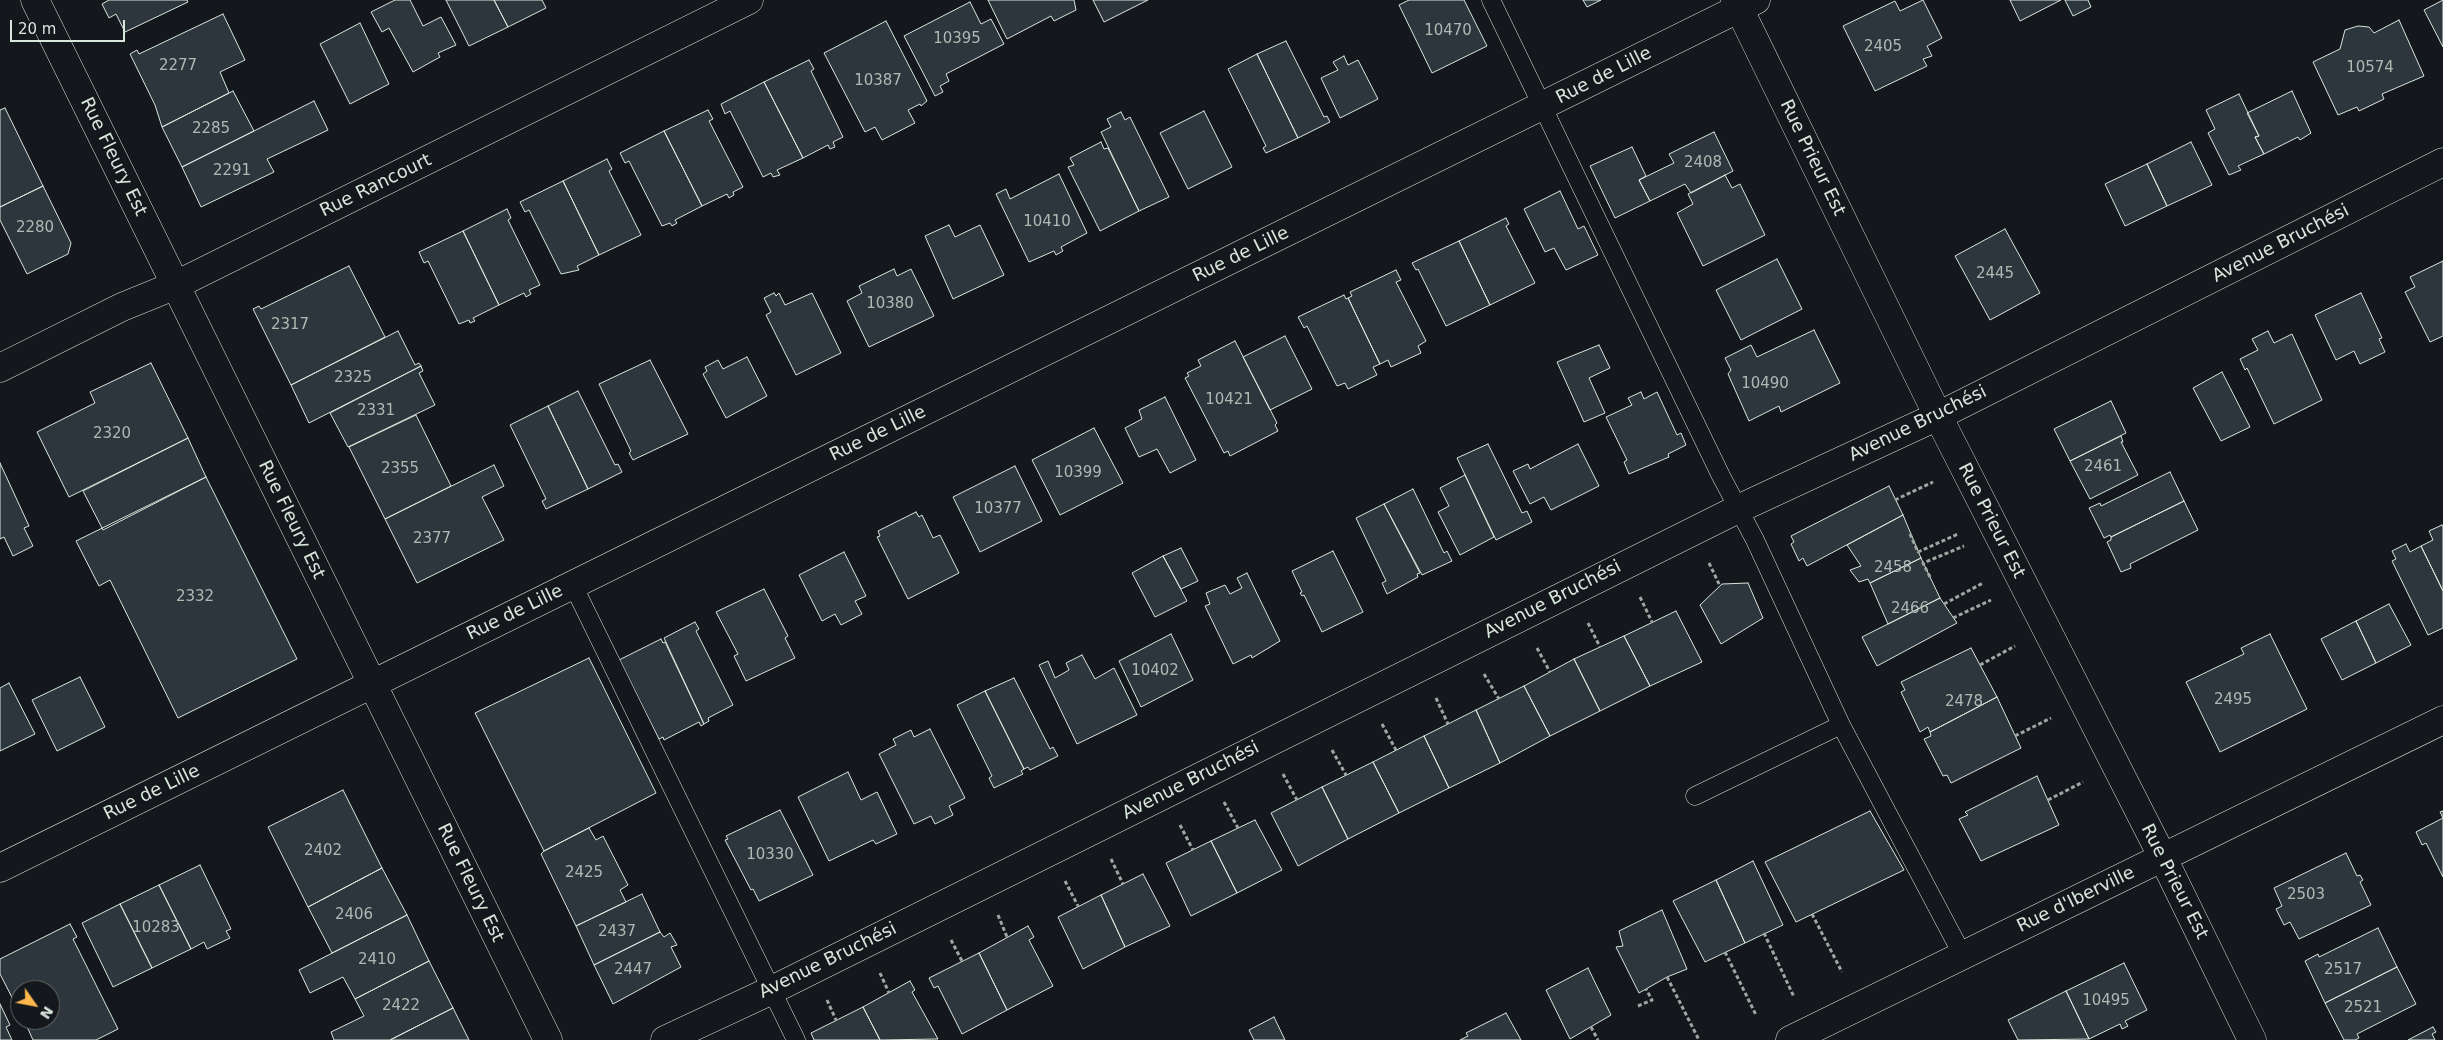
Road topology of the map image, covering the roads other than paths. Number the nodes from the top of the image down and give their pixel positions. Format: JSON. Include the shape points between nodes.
{"nodes":[{"id":1,"x":35,"y":0,"type":"edge"},
{"id":2,"x":750,"y":0,"type":"edge"},
{"id":3,"x":1491,"y":0,"type":"edge"},
{"id":4,"x":1743,"y":3,"type":"edge"},
{"id":5,"x":1542,"y":107,"type":"junction"},
{"id":6,"x":2443,"y":162,"type":"edge"},
{"id":7,"x":176,"y":285,"type":"junction"},
{"id":8,"x":0,"y":368,"type":"edge"},
{"id":9,"x":1938,"y":416,"type":"junction"},
{"id":10,"x":1738,"y":509,"type":"junction"},
{"id":11,"x":573,"y":584,"type":"junction"},
{"id":12,"x":373,"y":683,"type":"junction"},
{"id":13,"x":2443,"y":720,"type":"edge"},
{"id":14,"x":1841,"y":725,"type":"junction"},
{"id":15,"x":1695,"y":796,"type":"dead end"},
{"id":16,"x":2163,"y":858,"type":"junction"},
{"id":17,"x":0,"y":868,"type":"edge"},
{"id":18,"x":1962,"y":954,"type":"junction"},
{"id":19,"x":772,"y":990,"type":"junction"},
{"id":20,"x":548,"y":1040,"type":"edge"},
{"id":21,"x":665,"y":1040,"type":"edge"},
{"id":22,"x":796,"y":1040,"type":"edge"},
{"id":23,"x":1790,"y":1040,"type":"edge"},
{"id":24,"x":2252,"y":1040,"type":"edge"}],
"edges":[{"from":1,"to":7,"type":"street","name":"Rue Fleury Est"},
{"from":2,"to":7,"type":"street","name":"Rue Rancourt"},
{"from":3,"to":5,"type":"lane"},
{"from":4,"to":5,"type":"street","name":"Rue de Lille"},
{"from":4,"to":9,"type":"street","name":"Rue Prieur Est"},
{"from":5,"to":10,"type":"lane"},
{"from":5,"to":11,"type":"street","name":"Rue de Lille"},
{"from":6,"to":9,"type":"street","name":"Avenue Bruchési"},
{"from":7,"to":8,"type":"street","name":"Rue Rancourt","via":[[122,307]]},
{"from":7,"to":12,"type":"street","name":"Rue Fleury Est"},
{"from":9,"to":10,"type":"street","name":"Avenue Bruchési"},
{"from":9,"to":16,"type":"street","name":"Rue Prieur Est"},
{"from":10,"to":14,"type":"lane"},
{"from":10,"to":19,"type":"street","name":"Avenue Bruchési"},
{"from":11,"to":12,"type":"street","name":"Rue de Lille"},
{"from":11,"to":19,"type":"lane"},
{"from":12,"to":17,"type":"street","name":"Rue de Lille"},
{"from":12,"to":20,"type":"street","name":"Rue Fleury Est"},
{"from":13,"to":16,"type":"street","name":"Rue d'Iberville"},
{"from":14,"to":15,"type":"lane"},
{"from":14,"to":18,"type":"lane"},
{"from":16,"to":18,"type":"street","name":"Rue d'Iberville"},
{"from":16,"to":24,"type":"street","name":"Rue Prieur Est"},
{"from":18,"to":23,"type":"street","name":"Rue d'Iberville"},
{"from":19,"to":21,"type":"street","name":"Avenue Bruchési"},
{"from":19,"to":22,"type":"lane"}]}
